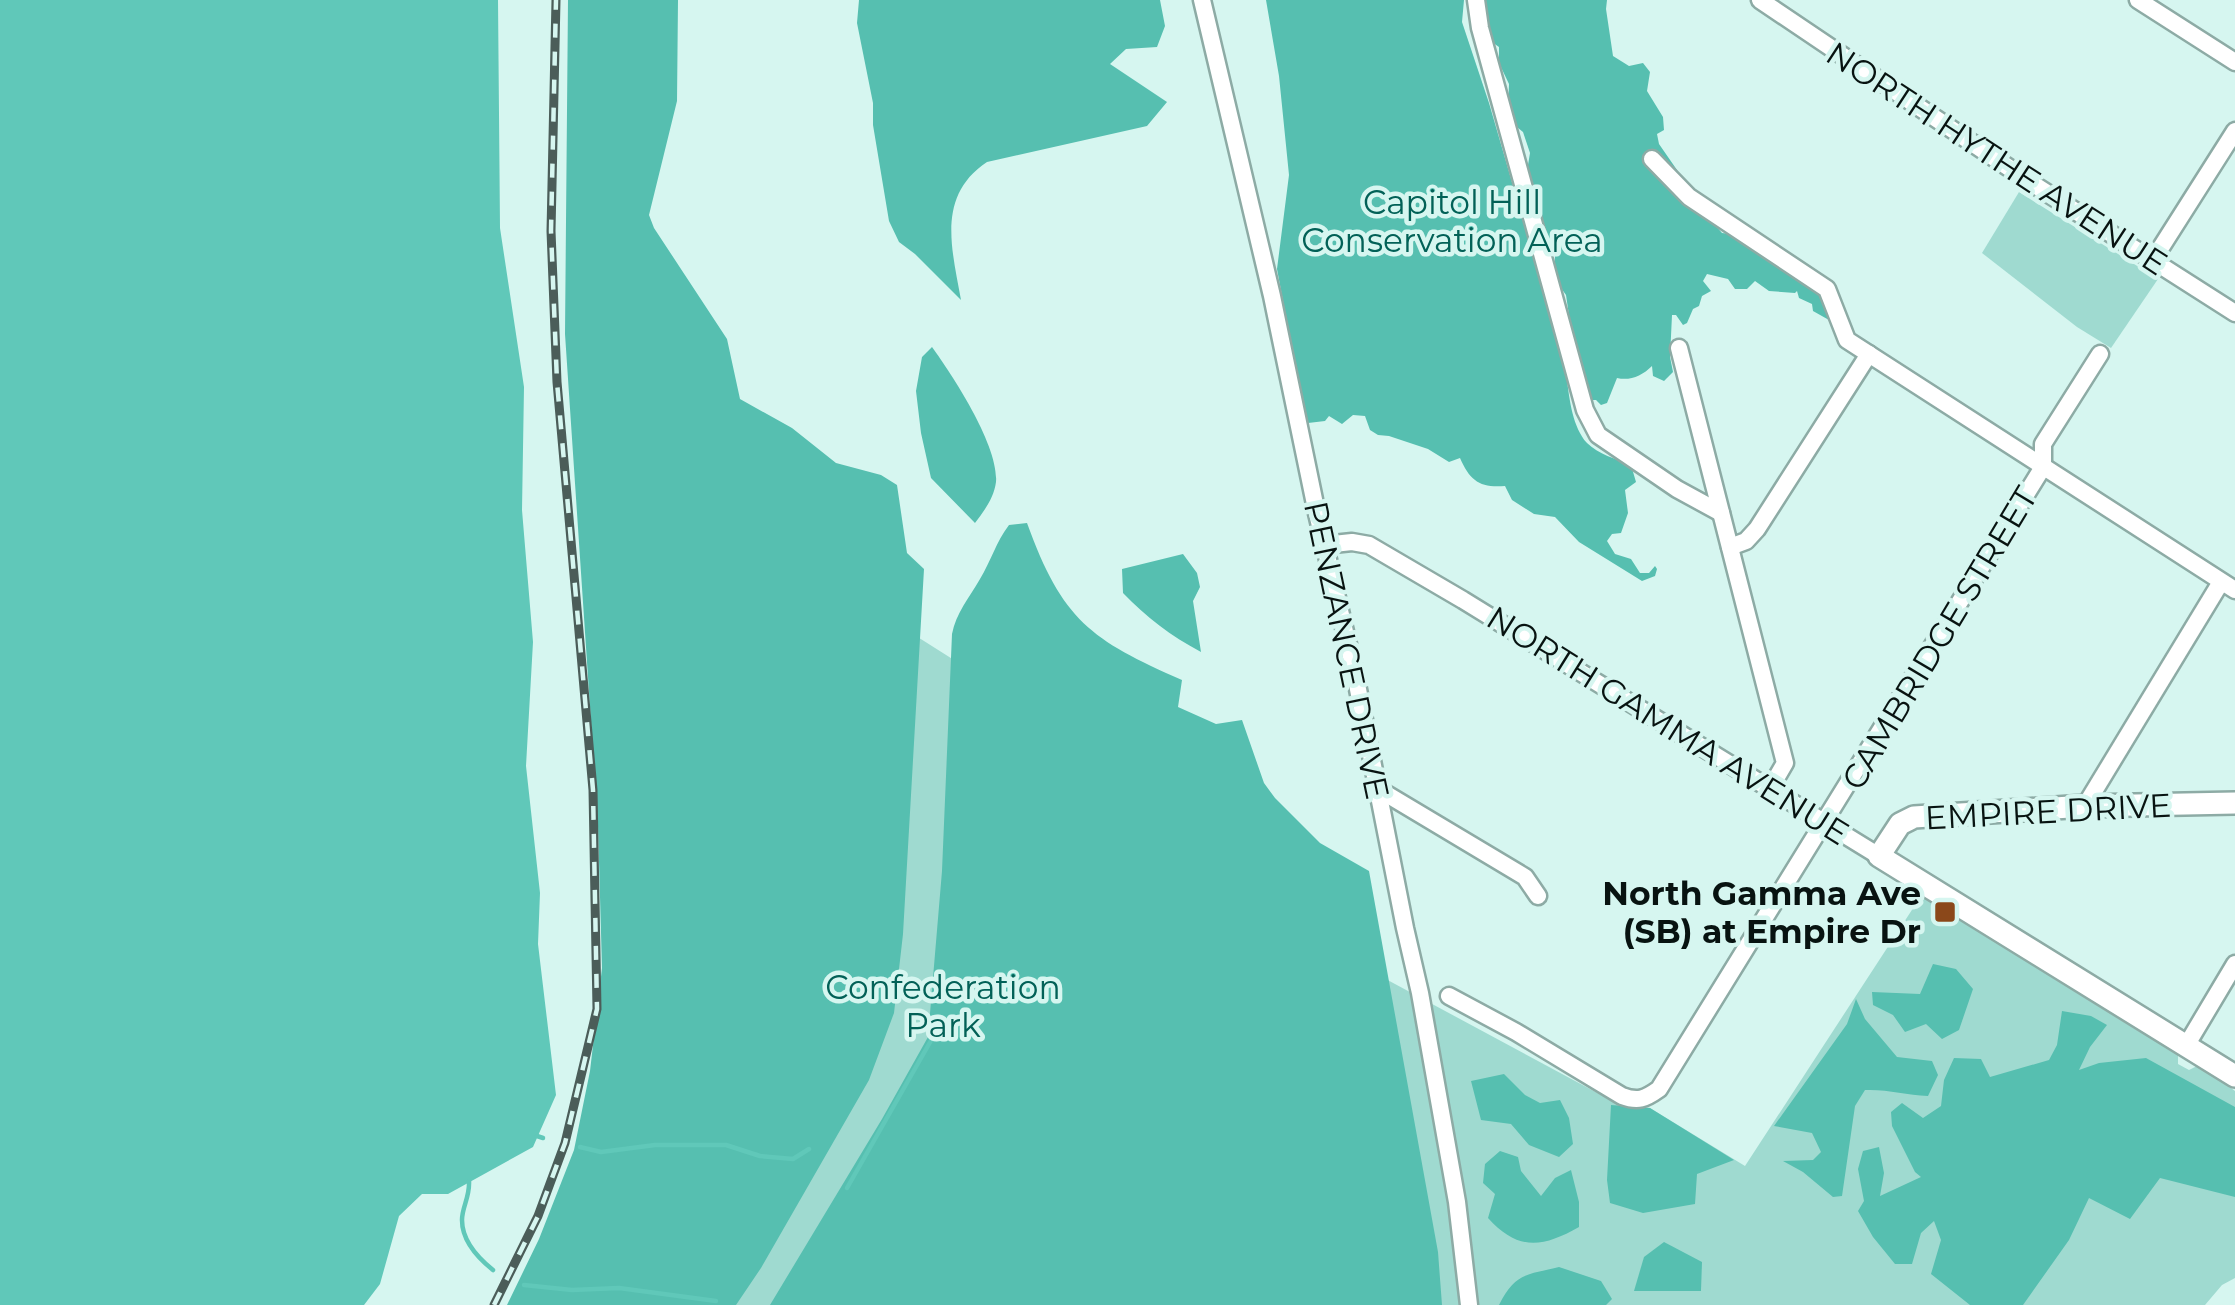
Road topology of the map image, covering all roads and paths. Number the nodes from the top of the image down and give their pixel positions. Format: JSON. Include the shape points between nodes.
{"nodes":[{"id":1,"x":1202,"y":0,"type":"edge"},
{"id":2,"x":1475,"y":0,"type":"edge"},
{"id":3,"x":1760,"y":0,"type":"edge"},
{"id":4,"x":1791,"y":0,"type":"edge"},
{"id":5,"x":2138,"y":0,"type":"edge"},
{"id":6,"x":1797,"y":26,"type":"junction"},
{"id":7,"x":2235,"y":62,"type":"edge"},
{"id":8,"x":2235,"y":131,"type":"edge"},
{"id":9,"x":1652,"y":159,"type":"dead end"},
{"id":10,"x":2152,"y":260,"type":"junction"},
{"id":11,"x":2235,"y":313,"type":"edge"},
{"id":12,"x":1679,"y":348,"type":"dead end"},
{"id":13,"x":1869,"y":354,"type":"junction"},
{"id":14,"x":2100,"y":354,"type":"dead end"},
{"id":15,"x":2043,"y":467,"type":"junction"},
{"id":16,"x":1721,"y":513,"type":"junction"},
{"id":17,"x":1324,"y":544,"type":"junction"},
{"id":18,"x":1730,"y":547,"type":"junction"},
{"id":19,"x":2228,"y":586,"type":"edge"},
{"id":20,"x":1771,"y":787,"type":"junction"},
{"id":21,"x":1378,"y":789,"type":"junction"},
{"id":22,"x":2235,"y":802,"type":"edge"},
{"id":23,"x":2085,"y":806,"type":"junction"},
{"id":24,"x":1826,"y":822,"type":"junction"},
{"id":25,"x":1880,"y":856,"type":"junction"},
{"id":26,"x":1538,"y":896,"type":"dead end"},
{"id":27,"x":2235,"y":964,"type":"edge"},
{"id":28,"x":1449,"y":996,"type":"dead end"},
{"id":29,"x":2186,"y":1046,"type":"junction"},
{"id":30,"x":2235,"y":1076,"type":"edge"},
{"id":31,"x":1469,"y":1305,"type":"edge"}],
"edges":[{"from":1,"to":17,"type":"street","name":"PENZANCE DRIVE"},
{"from":2,"to":16,"type":"street","via":[[1581,401],[1598,435]]},
{"from":3,"to":6,"type":"street","name":"NORTH HYTHE AVENUE"},
{"from":4,"to":6,"type":"street"},
{"from":5,"to":7,"type":"street"},
{"from":6,"to":10,"type":"street","name":"NORTH HYTHE AVENUE"},
{"from":8,"to":10,"type":"street"},
{"from":9,"to":13,"type":"street","via":[[1689,197],[1826,289],[1847,340]]},
{"from":10,"to":11,"type":"street","name":"NORTH HYTHE AVENUE"},
{"from":12,"to":16,"type":"street"},
{"from":13,"to":15,"type":"street"},
{"from":13,"to":18,"type":"street","via":[[1757,529]]},
{"from":14,"to":15,"type":"street","name":"CAMBRIDGE STREET","via":[[2043,444]]},
{"from":15,"to":19,"type":"street"},
{"from":15,"to":24,"type":"street","name":"CAMBRIDGE STREET"},
{"from":16,"to":18,"type":"street"},
{"from":17,"to":20,"type":"street","name":"NORTH GAMMA AVENUE","via":[[1369,545]]},
{"from":17,"to":21,"type":"street","name":"PENZANCE DRIVE"},
{"from":18,"to":20,"type":"street","via":[[1785,763]]},
{"from":19,"to":23,"type":"street"},
{"from":20,"to":24,"type":"street","name":"NORTH GAMMA AVENUE"},
{"from":21,"to":26,"type":"street","via":[[1525,877]]},
{"from":21,"to":31,"type":"street","name":"PENZANCE DRIVE","via":[[1427,1029]]},
{"from":22,"to":23,"type":"street","name":"EMPIRE DRIVE"},
{"from":23,"to":25,"type":"street","name":"EMPIRE DRIVE","via":[[1914,817]]},
{"from":24,"to":25,"type":"street","name":"NORTH GAMMA AVENUE"},
{"from":24,"to":28,"type":"street","name":"CAMBRIDGE STREET","via":[[1648,1097],[1622,1096]]},
{"from":25,"to":29,"type":"street","name":"NORTH GAMMA AVENUE"},
{"from":27,"to":29,"type":"street"},
{"from":29,"to":30,"type":"street","name":"NORTH GAMMA AVENUE"}]}
